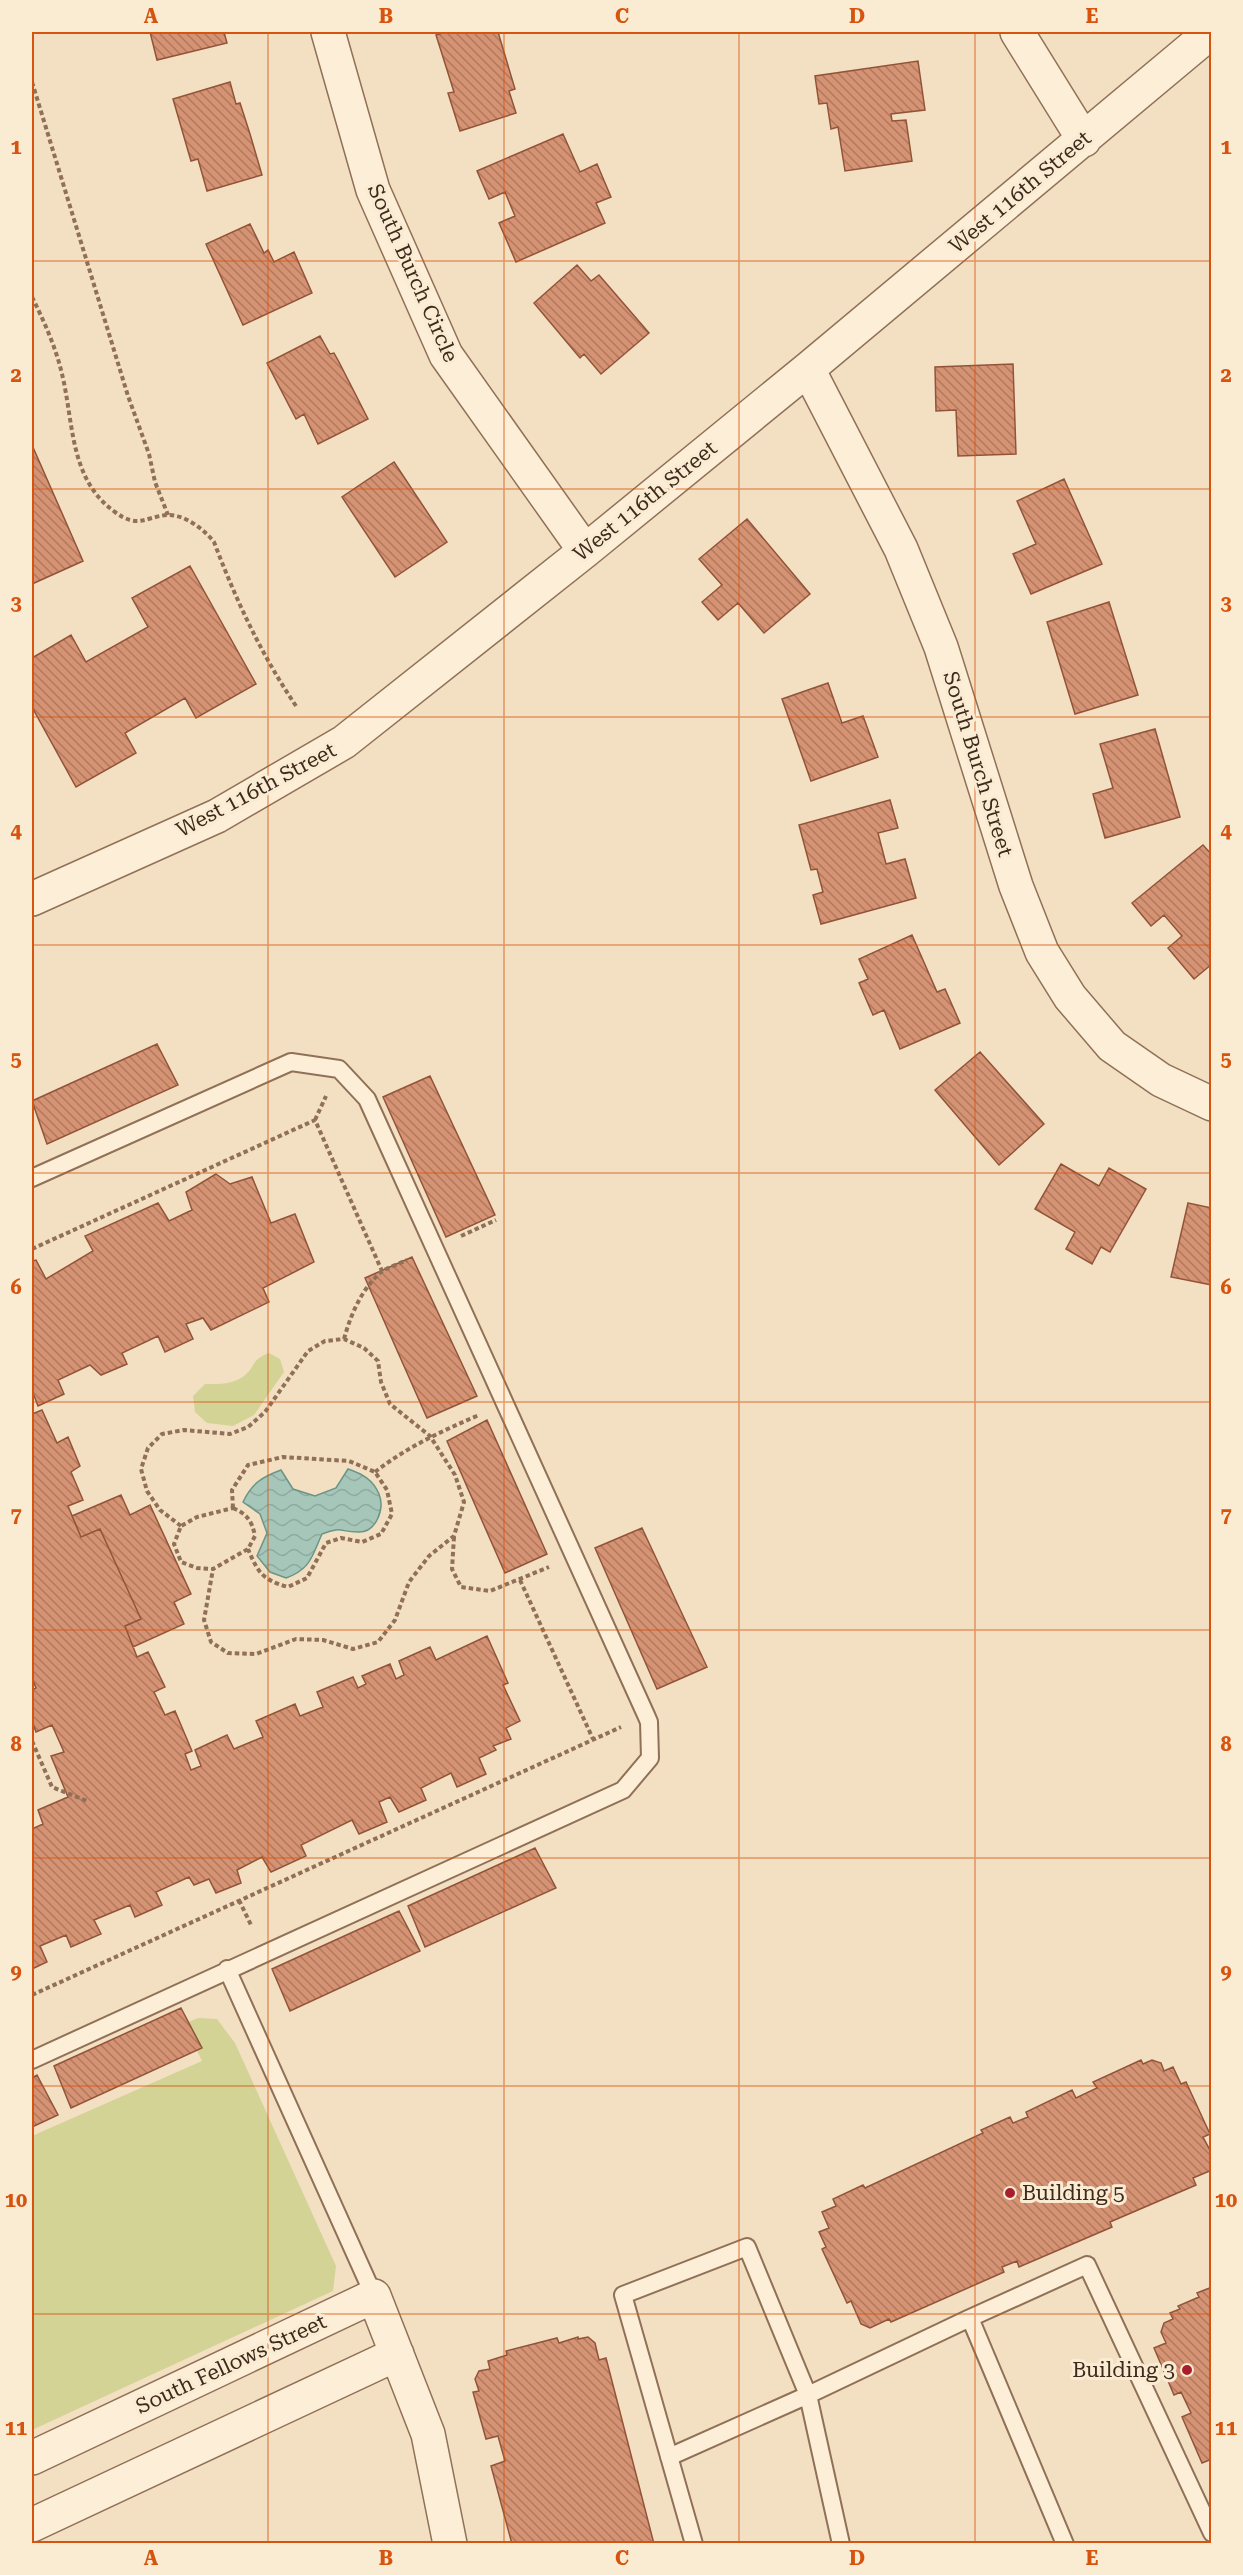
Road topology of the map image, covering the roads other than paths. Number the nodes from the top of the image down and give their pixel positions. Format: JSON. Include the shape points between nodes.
{"nodes":[{"id":1,"x":328,"y":32,"type":"edge"},
{"id":2,"x":1017,"y":32,"type":"edge"},
{"id":3,"x":1211,"y":32,"type":"edge"},
{"id":4,"x":1084,"y":140,"type":"junction"},
{"id":5,"x":808,"y":369,"type":"junction"},
{"id":6,"x":585,"y":551,"type":"junction"},
{"id":7,"x":32,"y":899,"type":"edge"},
{"id":8,"x":1212,"y":1104,"type":"edge"},
{"id":9,"x":32,"y":1179,"type":"edge"},
{"id":10,"x":227,"y":1969,"type":"junction"},
{"id":11,"x":32,"y":2060,"type":"edge"},
{"id":12,"x":374,"y":2296,"type":"junction"},
{"id":13,"x":970,"y":2318,"type":"junction"},
{"id":14,"x":397,"y":2354,"type":"junction"},
{"id":15,"x":808,"y":2396,"type":"junction"},
{"id":16,"x":669,"y":2457,"type":"junction"},
{"id":17,"x":32,"y":2458,"type":"edge"},
{"id":18,"x":32,"y":2525,"type":"edge"},
{"id":19,"x":1212,"y":2534,"type":"edge"},
{"id":20,"x":450,"y":2544,"type":"edge"},
{"id":21,"x":694,"y":2544,"type":"edge"},
{"id":22,"x":841,"y":2544,"type":"edge"},
{"id":23,"x":1065,"y":2544,"type":"edge"}],
"edges":[{"from":1,"to":6,"type":"street","name":"South Burch Circle","via":[[373,190],[446,355]]},
{"from":2,"to":4,"type":"street"},
{"from":3,"to":4,"type":"street","name":"West 116th Street"},
{"from":4,"to":5,"type":"street","name":"West 116th Street"},
{"from":5,"to":6,"type":"street","name":"West 116th Street"},
{"from":5,"to":8,"type":"street","name":"South Burch Street","via":[[902,549],[937,636],[1016,886],[1042,952],[1070,997],[1112,1046],[1161,1080]]},
{"from":6,"to":7,"type":"street","name":"West 116th Street","via":[[344,742],[217,816]]},
{"from":9,"to":10,"type":"lane","via":[[291,1062],[339,1069],[366,1099],[649,1722],[650,1758],[623,1790]]},
{"from":10,"to":11,"type":"lane"},
{"from":10,"to":12,"type":"lane"},
{"from":12,"to":14,"type":"street"},
{"from":12,"to":17,"type":"street","name":"South Fellows Street"},
{"from":13,"to":15,"type":"lane"},
{"from":13,"to":19,"type":"lane","via":[[1087,2265]]},
{"from":13,"to":23,"type":"lane"},
{"from":14,"to":18,"type":"street"},
{"from":14,"to":20,"type":"street","via":[[428,2434]]},
{"from":15,"to":16,"type":"lane"},
{"from":15,"to":16,"type":"lane","via":[[747,2247],[623,2295]]},
{"from":15,"to":22,"type":"lane"},
{"from":16,"to":21,"type":"lane"}]}
